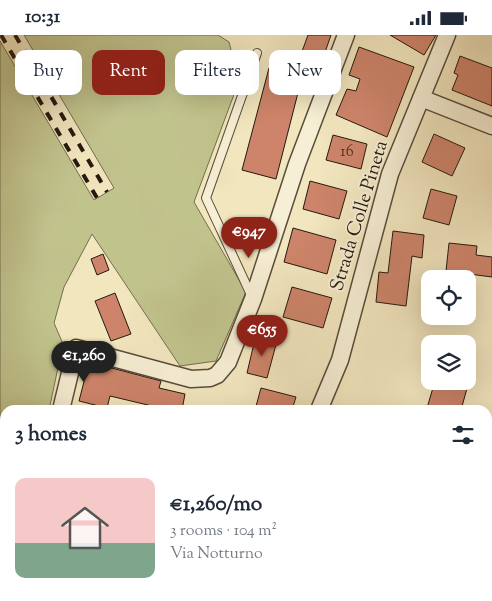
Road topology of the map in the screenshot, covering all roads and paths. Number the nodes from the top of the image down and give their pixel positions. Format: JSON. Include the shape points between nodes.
{"nodes":[{"id":1,"x":346,"y":35,"type":"edge"},
{"id":2,"x":447,"y":35,"type":"edge"},
{"id":3,"x":242,"y":95,"type":"edge"},
{"id":4,"x":421,"y":97,"type":"junction"},
{"id":5,"x":492,"y":126,"type":"edge"},
{"id":6,"x":253,"y":299,"type":"junction"},
{"id":7,"x":62,"y":405,"type":"edge"},
{"id":8,"x":321,"y":405,"type":"edge"}],
"edges":[{"from":1,"to":6,"type":"street","via":[[297,164]]},
{"from":2,"to":4,"type":"street","name":"Strada Colle Pineta"},
{"from":3,"to":6,"type":"lane","via":[[206,198]]},
{"from":4,"to":5,"type":"street"},
{"from":4,"to":8,"type":"street","name":"Strada Colle Pineta","via":[[390,174],[340,360]]},
{"from":6,"to":7,"type":"street","via":[[228,362],[217,375],[191,379],[76,348]]}]}
